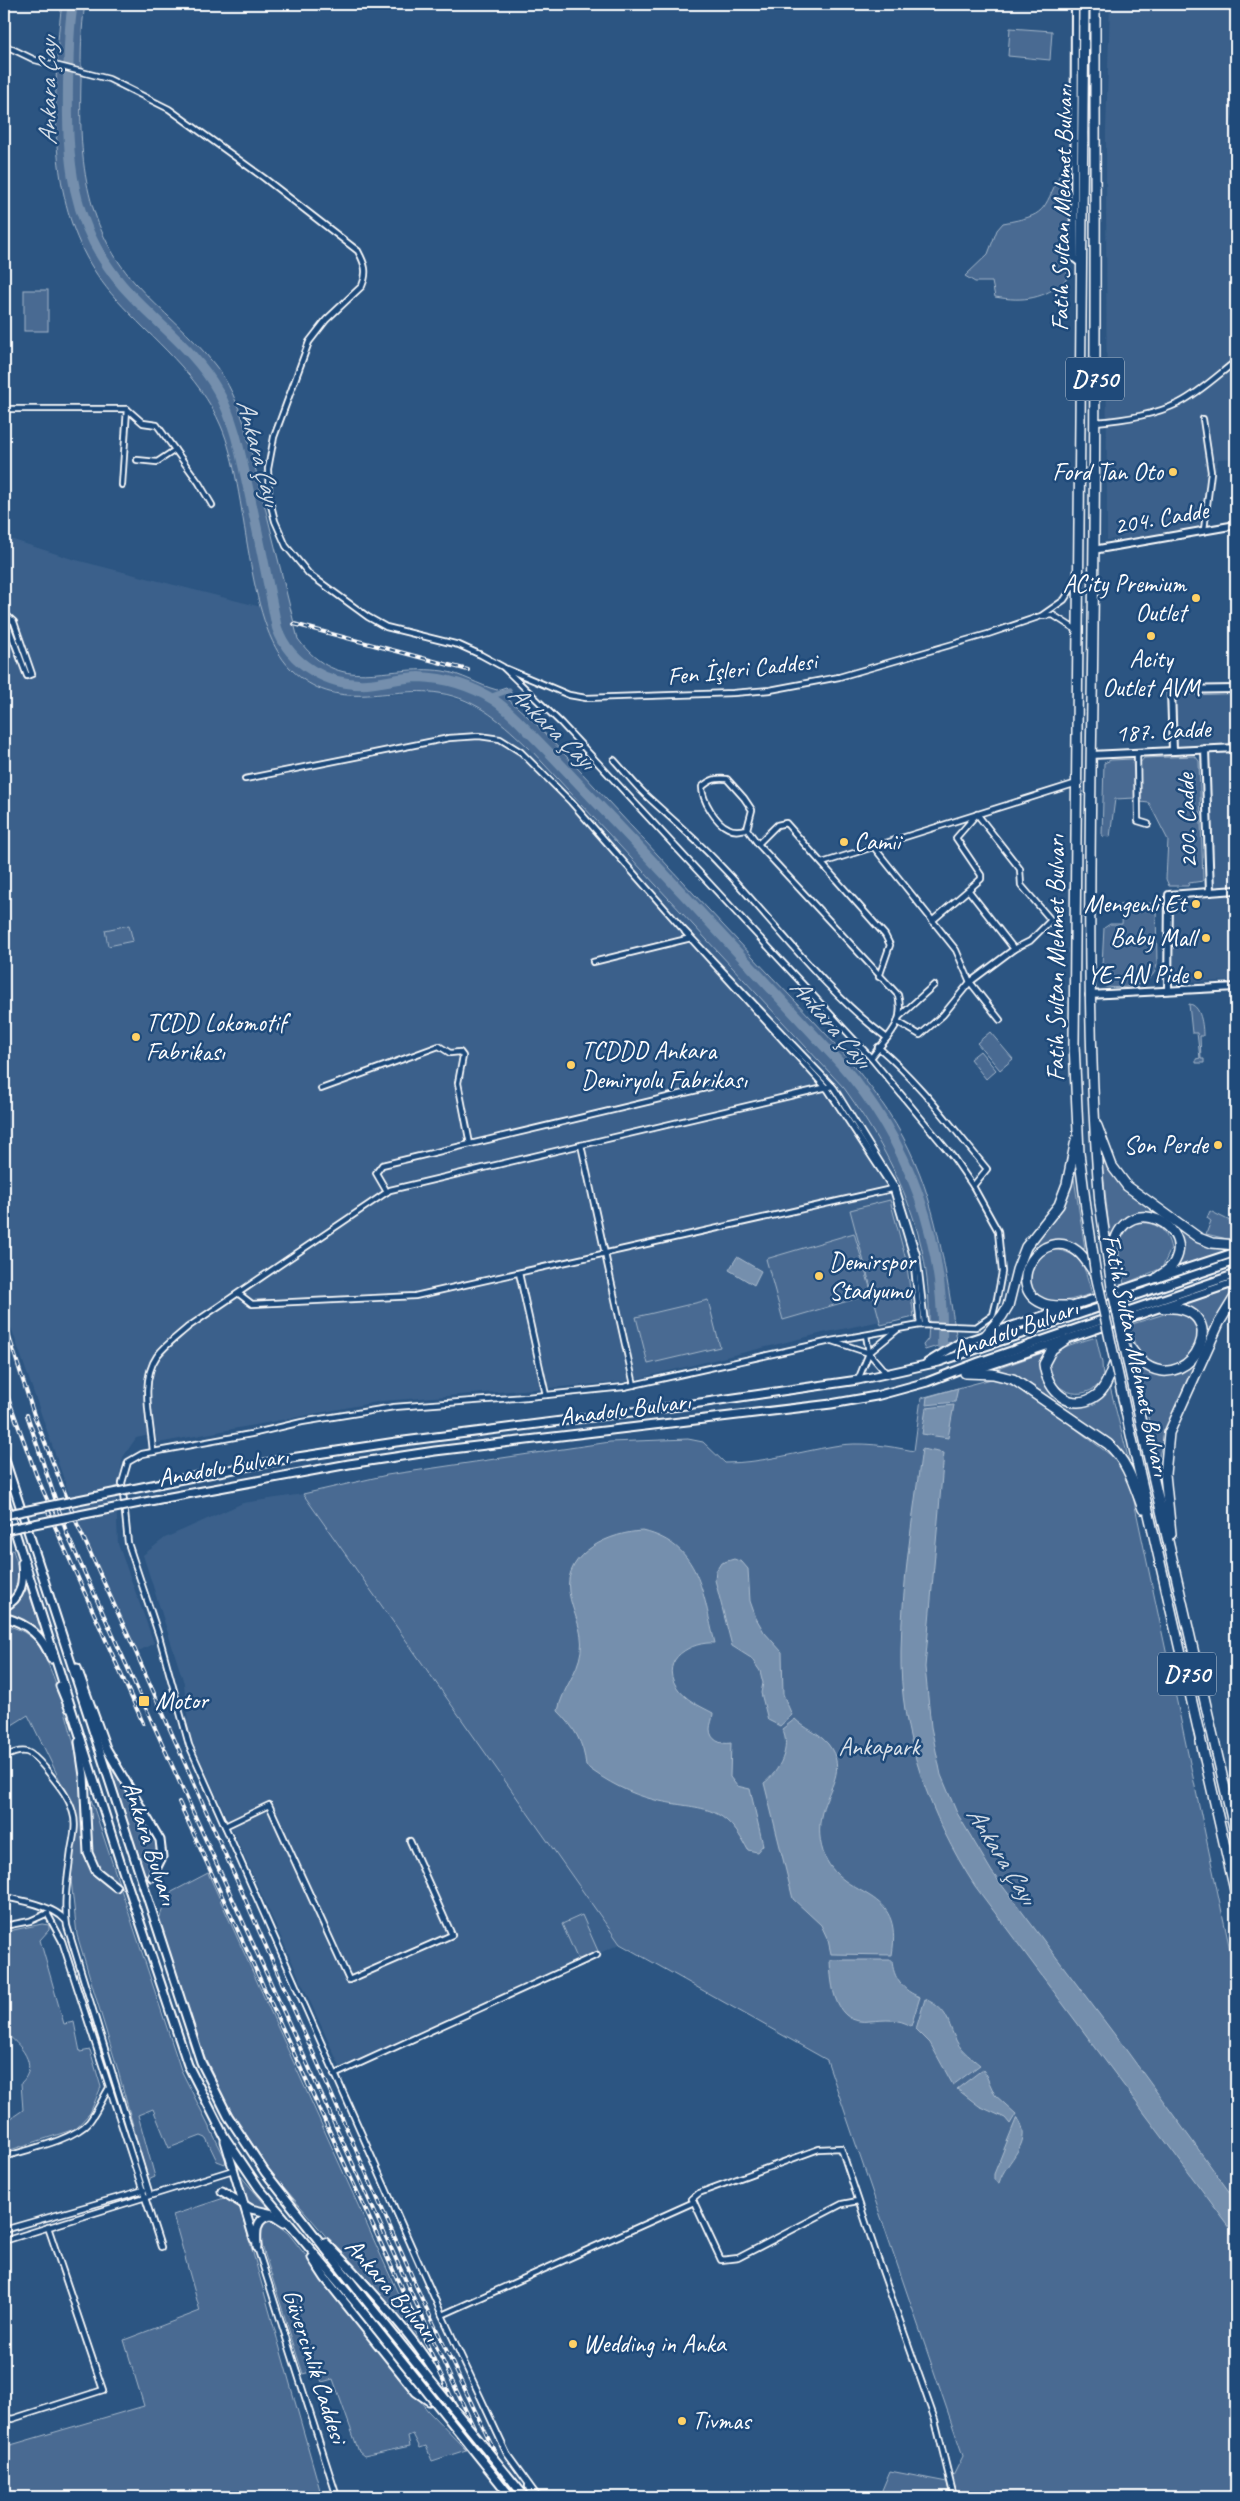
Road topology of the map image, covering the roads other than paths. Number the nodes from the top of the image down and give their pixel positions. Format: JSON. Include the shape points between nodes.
{"nodes":[{"id":1,"x":1075,"y":4,"type":"edge"},
{"id":2,"x":1084,"y":4,"type":"edge"},
{"id":3,"x":1095,"y":4,"type":"edge"},
{"id":4,"x":4,"y":45,"type":"edge"},
{"id":5,"x":1082,"y":264,"type":"junction"},
{"id":6,"x":1236,"y":361,"type":"edge"},
{"id":7,"x":4,"y":409,"type":"edge"},
{"id":8,"x":127,"y":409,"type":"junction"},
{"id":9,"x":1202,"y":420,"type":"dead end"},
{"id":10,"x":1095,"y":422,"type":"junction"},
{"id":11,"x":174,"y":450,"type":"junction"},
{"id":12,"x":137,"y":460,"type":"dead end"},
{"id":13,"x":122,"y":485,"type":"dead end"},
{"id":14,"x":212,"y":505,"type":"dead end"},
{"id":15,"x":1236,"y":525,"type":"edge"},
{"id":16,"x":1204,"y":530,"type":"junction"},
{"id":17,"x":1093,"y":550,"type":"junction"},
{"id":18,"x":1079,"y":577,"type":"junction"},
{"id":19,"x":4,"y":614,"type":"edge"},
{"id":20,"x":1041,"y":616,"type":"junction"},
{"id":21,"x":1078,"y":631,"type":"junction"},
{"id":22,"x":503,"y":667,"type":"junction"},
{"id":23,"x":1236,"y":688,"type":"edge"},
{"id":24,"x":1236,"y":748,"type":"edge"},
{"id":25,"x":1205,"y":749,"type":"junction"},
{"id":26,"x":1173,"y":751,"type":"junction"},
{"id":27,"x":1137,"y":753,"type":"junction"},
{"id":28,"x":1091,"y":755,"type":"junction"},
{"id":29,"x":614,"y":760,"type":"dead end"},
{"id":30,"x":245,"y":779,"type":"dead end"},
{"id":31,"x":1076,"y":783,"type":"junction"},
{"id":32,"x":977,"y":814,"type":"junction"},
{"id":33,"x":1148,"y":824,"type":"dead end"},
{"id":34,"x":747,"y":829,"type":"junction"},
{"id":35,"x":758,"y":844,"type":"junction"},
{"id":36,"x":873,"y":846,"type":"junction"},
{"id":37,"x":822,"y":863,"type":"junction"},
{"id":38,"x":970,"y":890,"type":"junction"},
{"id":39,"x":1236,"y":890,"type":"edge"},
{"id":40,"x":1210,"y":892,"type":"junction"},
{"id":41,"x":932,"y":921,"type":"junction"},
{"id":42,"x":691,"y":938,"type":"junction"},
{"id":43,"x":1014,"y":949,"type":"junction"},
{"id":44,"x":593,"y":962,"type":"dead end"},
{"id":45,"x":879,"y":977,"type":"junction"},
{"id":46,"x":970,"y":982,"type":"junction"},
{"id":47,"x":934,"y":985,"type":"dead end"},
{"id":48,"x":1236,"y":986,"type":"edge"},
{"id":49,"x":1168,"y":989,"type":"junction"},
{"id":50,"x":1089,"y":995,"type":"junction"},
{"id":51,"x":900,"y":1016,"type":"junction"},
{"id":52,"x":1000,"y":1020,"type":"dead end"},
{"id":53,"x":898,"y":1022,"type":"junction"},
{"id":54,"x":887,"y":1038,"type":"junction"},
{"id":55,"x":878,"y":1047,"type":"junction"},
{"id":56,"x":871,"y":1058,"type":"junction"},
{"id":57,"x":832,"y":1086,"type":"junction"},
{"id":58,"x":710,"y":1087,"type":"dead end"},
{"id":59,"x":826,"y":1087,"type":"junction"},
{"id":60,"x":321,"y":1089,"type":"dead end"},
{"id":61,"x":1092,"y":1106,"type":"junction"},
{"id":62,"x":1078,"y":1135,"type":"junction"},
{"id":63,"x":470,"y":1144,"type":"junction"},
{"id":64,"x":581,"y":1145,"type":"junction"},
{"id":65,"x":972,"y":1186,"type":"junction"},
{"id":66,"x":895,"y":1188,"type":"junction"},
{"id":67,"x":387,"y":1192,"type":"junction"},
{"id":68,"x":1236,"y":1245,"type":"edge"},
{"id":69,"x":1236,"y":1252,"type":"edge"},
{"id":70,"x":605,"y":1254,"type":"junction"},
{"id":71,"x":1236,"y":1261,"type":"edge"},
{"id":72,"x":519,"y":1273,"type":"junction"},
{"id":73,"x":1236,"y":1274,"type":"edge"},
{"id":74,"x":1096,"y":1275,"type":"junction"},
{"id":75,"x":1158,"y":1277,"type":"junction"},
{"id":76,"x":1236,"y":1282,"type":"edge"},
{"id":77,"x":1112,"y":1288,"type":"junction"},
{"id":78,"x":239,"y":1294,"type":"junction"},
{"id":79,"x":1236,"y":1295,"type":"edge"},
{"id":80,"x":1068,"y":1306,"type":"junction"},
{"id":81,"x":1162,"y":1308,"type":"junction"},
{"id":82,"x":925,"y":1324,"type":"junction"},
{"id":83,"x":899,"y":1329,"type":"junction"},
{"id":84,"x":866,"y":1335,"type":"junction"},
{"id":85,"x":986,"y":1335,"type":"junction"},
{"id":86,"x":1124,"y":1339,"type":"junction"},
{"id":87,"x":1065,"y":1340,"type":"junction"},
{"id":88,"x":832,"y":1341,"type":"junction"},
{"id":89,"x":869,"y":1353,"type":"junction"},
{"id":90,"x":1114,"y":1364,"type":"junction"},
{"id":91,"x":922,"y":1366,"type":"junction"},
{"id":92,"x":964,"y":1370,"type":"junction"},
{"id":93,"x":887,"y":1374,"type":"junction"},
{"id":94,"x":858,"y":1380,"type":"junction"},
{"id":95,"x":634,"y":1385,"type":"junction"},
{"id":96,"x":546,"y":1395,"type":"junction"},
{"id":97,"x":153,"y":1452,"type":"junction"},
{"id":98,"x":4,"y":1457,"type":"edge"},
{"id":99,"x":4,"y":1497,"type":"edge"},
{"id":100,"x":4,"y":1515,"type":"edge"},
{"id":101,"x":4,"y":1530,"type":"edge"},
{"id":102,"x":1155,"y":1541,"type":"junction"},
{"id":103,"x":22,"y":1553,"type":"junction"},
{"id":104,"x":1178,"y":1588,"type":"junction"},
{"id":105,"x":4,"y":1606,"type":"edge"},
{"id":106,"x":4,"y":1617,"type":"edge"},
{"id":107,"x":67,"y":1649,"type":"junction"},
{"id":108,"x":74,"y":1716,"type":"junction"},
{"id":109,"x":4,"y":1757,"type":"edge"},
{"id":110,"x":1234,"y":1817,"type":"edge"},
{"id":111,"x":225,"y":1826,"type":"junction"},
{"id":112,"x":1236,"y":1836,"type":"edge"},
{"id":113,"x":410,"y":1841,"type":"dead end"},
{"id":114,"x":152,"y":1877,"type":"tunnel mouth"},
{"id":115,"x":116,"y":1887,"type":"tunnel mouth"},
{"id":116,"x":1236,"y":1895,"type":"edge"},
{"id":117,"x":4,"y":1897,"type":"edge"},
{"id":118,"x":49,"y":1912,"type":"junction"},
{"id":119,"x":66,"y":1921,"type":"junction"},
{"id":120,"x":4,"y":1926,"type":"edge"},
{"id":121,"x":597,"y":1955,"type":"dead end"},
{"id":122,"x":334,"y":2075,"type":"junction"},
{"id":123,"x":108,"y":2088,"type":"junction"},
{"id":124,"x":224,"y":2136,"type":"junction"},
{"id":125,"x":4,"y":2157,"type":"edge"},
{"id":126,"x":233,"y":2170,"type":"junction"},
{"id":127,"x":148,"y":2189,"type":"junction"},
{"id":128,"x":142,"y":2191,"type":"junction"},
{"id":129,"x":222,"y":2191,"type":"dead end"},
{"id":130,"x":150,"y":2195,"type":"junction"},
{"id":131,"x":144,"y":2197,"type":"junction"},
{"id":132,"x":858,"y":2200,"type":"junction"},
{"id":133,"x":242,"y":2201,"type":"junction"},
{"id":134,"x":694,"y":2202,"type":"junction"},
{"id":135,"x":280,"y":2219,"type":"junction"},
{"id":136,"x":302,"y":2220,"type":"junction"},
{"id":137,"x":48,"y":2227,"type":"junction"},
{"id":138,"x":4,"y":2230,"type":"edge"},
{"id":139,"x":298,"y":2237,"type":"junction"},
{"id":140,"x":4,"y":2241,"type":"edge"},
{"id":141,"x":257,"y":2247,"type":"junction"},
{"id":142,"x":161,"y":2248,"type":"dead end"},
{"id":143,"x":442,"y":2315,"type":"junction"},
{"id":144,"x":4,"y":2417,"type":"edge"},
{"id":145,"x":528,"y":2482,"type":"junction"},
{"id":146,"x":528,"y":2496,"type":"edge"},
{"id":147,"x":337,"y":2497,"type":"edge"},
{"id":148,"x":511,"y":2497,"type":"edge"},
{"id":149,"x":538,"y":2497,"type":"edge"},
{"id":150,"x":954,"y":2497,"type":"edge"}],
"edges":[{"from":1,"to":5,"type":"street","via":[[1074,258]]},
{"from":2,"to":5,"type":"highway","name":"Fatih Sultan Mehmet Bulvarı","number":"D750"},
{"from":3,"to":10,"type":"highway","name":"Fatih Sultan Mehmet Bulvarı","number":"D750"},
{"from":4,"to":22,"type":"street","via":[[21,54],[110,79],[168,109],[358,251],[365,264],[362,286],[326,320],[309,342],[274,437],[268,470],[269,497],[275,521],[286,546],[309,574],[368,617],[386,627],[459,645]]},
{"from":5,"to":18,"type":"highway","name":"Fatih Sultan Mehmet Bulvarı","number":"D750"},
{"from":6,"to":10,"type":"street","via":[[1180,403],[1116,421]]},
{"from":7,"to":8,"type":"street"},
{"from":8,"to":11,"type":"street","via":[[143,423],[157,425]]},
{"from":8,"to":13,"type":"street"},
{"from":9,"to":16,"type":"street","via":[[1211,472]]},
{"from":10,"to":17,"type":"highway","name":"Fatih Sultan Mehmet Bulvarı","number":"D750"},
{"from":11,"to":12,"type":"street","via":[[157,462]]},
{"from":11,"to":14,"type":"street"},
{"from":15,"to":16,"type":"street","name":"204. Cadde"},
{"from":16,"to":17,"type":"street","name":"204. Cadde"},
{"from":17,"to":28,"type":"highway","name":"Fatih Sultan Mehmet Bulvarı","number":"D750"},
{"from":18,"to":20,"type":"street","name":"Fen İşleri Caddesi","via":[[1064,600]]},
{"from":18,"to":21,"type":"highway","name":"Fatih Sultan Mehmet Bulvarı","number":"D750"},
{"from":19,"to":19,"type":"street","via":[[14,622],[32,674],[27,676]]},
{"from":20,"to":21,"type":"street","via":[[1053,615]]},
{"from":20,"to":22,"type":"street","name":"Fen İşleri Caddesi","via":[[839,677],[770,690],[586,698],[569,695]]},
{"from":21,"to":31,"type":"highway","name":"Fatih Sultan Mehmet Bulvarı","number":"D750"},
{"from":22,"to":56,"type":"street","via":[[567,729]]},
{"from":23,"to":26,"type":"street","via":[[1171,690]]},
{"from":24,"to":25,"type":"street","name":"187. Cadde"},
{"from":25,"to":26,"type":"street","name":"187. Cadde"},
{"from":25,"to":40,"type":"street","name":"200. Cadde"},
{"from":26,"to":27,"type":"street","name":"187. Cadde"},
{"from":27,"to":28,"type":"street","name":"187. Cadde"},
{"from":27,"to":33,"type":"street","via":[[1138,821]]},
{"from":28,"to":50,"type":"highway","name":"Fatih Sultan Mehmet Bulvarı","number":"D750"},
{"from":29,"to":54,"type":"street","via":[[650,799],[720,864],[830,986]]},
{"from":30,"to":42,"type":"street","via":[[449,738],[479,736],[500,739],[521,752],[571,802]]},
{"from":31,"to":32,"type":"street"},
{"from":31,"to":62,"type":"highway","name":"Fatih Sultan Mehmet Bulvarı","number":"D750","via":[[1074,1044]]},
{"from":32,"to":36,"type":"street"},
{"from":32,"to":38,"type":"street","via":[[956,838],[981,875],[979,883]]},
{"from":32,"to":43,"type":"street","via":[[1020,869],[1021,885],[1051,920],[1030,941]]},
{"from":34,"to":34,"type":"street","via":[[752,810],[744,798],[727,779],[714,778],[707,782],[702,787],[706,805],[727,828],[736,831]]},
{"from":34,"to":35,"type":"street"},
{"from":35,"to":37,"type":"street","via":[[777,825],[786,822]]},
{"from":35,"to":45,"type":"street"},
{"from":36,"to":37,"type":"street"},
{"from":36,"to":41,"type":"street"},
{"from":37,"to":45,"type":"street","via":[[886,936],[890,945]]},
{"from":38,"to":41,"type":"street"},
{"from":38,"to":43,"type":"street"},
{"from":39,"to":40,"type":"street"},
{"from":40,"to":49,"type":"street","via":[[1169,895]]},
{"from":41,"to":46,"type":"street","via":[[956,950]]},
{"from":42,"to":44,"type":"street"},
{"from":42,"to":57,"type":"street"},
{"from":42,"to":59,"type":"street"},
{"from":43,"to":46,"type":"street"},
{"from":45,"to":51,"type":"street","via":[[898,995]]},
{"from":46,"to":52,"type":"street"},
{"from":46,"to":53,"type":"street","via":[[920,1035]]},
{"from":47,"to":51,"type":"street"},
{"from":48,"to":49,"type":"street"},
{"from":49,"to":50,"type":"street"},
{"from":50,"to":61,"type":"highway","name":"Fatih Sultan Mehmet Bulvarı","number":"D750"},
{"from":51,"to":53,"type":"street"},
{"from":53,"to":54,"type":"street"},
{"from":54,"to":55,"type":"street"},
{"from":55,"to":56,"type":"street"},
{"from":55,"to":65,"type":"street","via":[[912,1076],[987,1169]]},
{"from":56,"to":65,"type":"street"},
{"from":57,"to":59,"type":"street"},
{"from":57,"to":66,"type":"street"},
{"from":58,"to":63,"type":"street"},
{"from":59,"to":64,"type":"street"},
{"from":59,"to":66,"type":"street"},
{"from":60,"to":63,"type":"street","via":[[439,1046],[450,1053],[460,1052],[463,1056],[458,1083]]},
{"from":61,"to":68,"type":"highway","via":[[1106,1154],[1127,1186],[1199,1238]]},
{"from":61,"to":77,"type":"highway","name":"Fatih Sultan Mehmet Bulvarı","number":"D750","bridge":true,"via":[[1100,1203]]},
{"from":62,"to":74,"type":"highway","name":"Fatih Sultan Mehmet Bulvarı","number":"D750","bridge":true},
{"from":62,"to":85,"type":"highway","via":[[1059,1205],[1026,1247],[1008,1306]]},
{"from":63,"to":67,"type":"street","via":[[382,1165],[376,1173]]},
{"from":64,"to":67,"type":"street"},
{"from":64,"to":70,"type":"street"},
{"from":65,"to":82,"type":"street","via":[[998,1231],[1002,1272],[992,1315],[976,1327]]},
{"from":66,"to":70,"type":"street"},
{"from":66,"to":82,"type":"street","via":[[913,1256]]},
{"from":67,"to":78,"type":"street"},
{"from":69,"to":75,"type":"main road"},
{"from":70,"to":72,"type":"street"},
{"from":70,"to":95,"type":"street"},
{"from":71,"to":91,"type":"main road","name":"Anadolu Bulvarı"},
{"from":72,"to":78,"type":"street","via":[[415,1296],[252,1304]]},
{"from":72,"to":96,"type":"street"},
{"from":73,"to":92,"type":"main road","name":"Anadolu Bulvarı"},
{"from":74,"to":80,"type":"highway","via":[[1077,1250],[1050,1246],[1036,1253],[1026,1272],[1028,1290],[1043,1304]]},
{"from":74,"to":90,"type":"highway","name":"Fatih Sultan Mehmet Bulvarı","number":"D750","bridge":true},
{"from":75,"to":77,"type":"highway","via":[[1175,1263],[1178,1254],[1176,1238],[1172,1229],[1162,1221],[1147,1216],[1134,1218],[1114,1237]]},
{"from":75,"to":80,"type":"main road"},
{"from":76,"to":81,"type":"main road"},
{"from":77,"to":86,"type":"highway","name":"Fatih Sultan Mehmet Bulvarı","number":"D750","bridge":true},
{"from":78,"to":97,"type":"street","via":[[188,1327],[158,1354],[151,1365],[147,1390]]},
{"from":79,"to":104,"type":"highway","via":[[1219,1324],[1168,1436],[1165,1481]]},
{"from":80,"to":85,"type":"main road"},
{"from":81,"to":86,"type":"highway","via":[[1184,1310],[1200,1324],[1201,1343],[1186,1364],[1171,1370],[1155,1369],[1142,1362]]},
{"from":81,"to":87,"type":"main road"},
{"from":82,"to":83,"type":"street"},
{"from":83,"to":84,"type":"street"},
{"from":83,"to":89,"type":"street"},
{"from":84,"to":88,"type":"street"},
{"from":84,"to":89,"type":"street"},
{"from":85,"to":91,"type":"main road","via":[[958,1344]]},
{"from":86,"to":104,"type":"highway","name":"Fatih Sultan Mehmet Bulvarı","number":"D750","bridge":true},
{"from":87,"to":90,"type":"highway","via":[[1052,1349],[1044,1364],[1049,1386],[1064,1398],[1088,1399],[1098,1395]]},
{"from":87,"to":92,"type":"main road"},
{"from":88,"to":89,"type":"street"},
{"from":88,"to":95,"type":"street"},
{"from":89,"to":93,"type":"street"},
{"from":89,"to":94,"type":"street"},
{"from":90,"to":102,"type":"highway","name":"Fatih Sultan Mehmet Bulvarı","number":"D750","bridge":true},
{"from":91,"to":93,"type":"main road","name":"Anadolu Bulvarı"},
{"from":92,"to":101,"type":"main road","name":"Anadolu Bulvarı","bridge":true,"via":[[876,1396],[831,1404],[348,1464]]},
{"from":92,"to":102,"type":"highway","via":[[1013,1379],[1108,1444],[1127,1467]]},
{"from":93,"to":94,"type":"main road","name":"Anadolu Bulvarı"},
{"from":94,"to":100,"type":"main road","name":"Anadolu Bulvarı","bridge":true,"via":[[291,1458]]},
{"from":95,"to":96,"type":"street"},
{"from":96,"to":97,"type":"street","via":[[394,1407]]},
{"from":97,"to":111,"type":"street","via":[[133,1458],[124,1472],[123,1516],[128,1543],[160,1636],[189,1745]]},
{"from":98,"to":107,"type":"main road","name":"Ankara Bulvarı"},
{"from":99,"to":103,"type":"main road","name":"Ankara Bulvarı"},
{"from":102,"to":116,"type":"highway","name":"Fatih Sultan Mehmet Bulvarı","number":"D750"},
{"from":103,"to":105,"type":"main road","via":[[21,1590]]},
{"from":103,"to":108,"type":"main road","name":"Ankara Bulvarı"},
{"from":104,"to":110,"type":"highway","name":"Fatih Sultan Mehmet Bulvarı","number":"D750"},
{"from":106,"to":108,"type":"main road","via":[[24,1625],[44,1642],[64,1700]]},
{"from":107,"to":114,"type":"main road","via":[[81,1676],[110,1757],[160,1840],[162,1857]]},
{"from":107,"to":136,"type":"main road","name":"Ankara Bulvarı","via":[[201,2062],[228,2116]]},
{"from":108,"to":115,"type":"main road","via":[[84,1776],[88,1854],[96,1871]]},
{"from":108,"to":124,"type":"main road","name":"Ankara Bulvarı","via":[[188,2065]]},
{"from":109,"to":119,"type":"street","via":[[17,1751],[35,1756],[60,1787],[73,1813],[75,1827],[65,1897]]},
{"from":110,"to":112,"type":"highway","name":"Fatih Sultan Mehmet Bulvarı","number":"D750"},
{"from":111,"to":113,"type":"street","via":[[269,1805],[349,1980],[452,1935]]},
{"from":111,"to":122,"type":"street"},
{"from":117,"to":118,"type":"street"},
{"from":118,"to":119,"type":"street","via":[[59,1912]]},
{"from":118,"to":120,"type":"street","via":[[30,1921]]},
{"from":118,"to":123,"type":"street","via":[[62,1941]]},
{"from":119,"to":127,"type":"street"},
{"from":121,"to":122,"type":"street"},
{"from":122,"to":143,"type":"street"},
{"from":123,"to":125,"type":"street","via":[[80,2130]]},
{"from":123,"to":128,"type":"street"},
{"from":124,"to":126,"type":"main road"},
{"from":124,"to":139,"type":"main road","name":"Ankara Bulvarı"},
{"from":126,"to":130,"type":"street"},
{"from":126,"to":133,"type":"main road"},
{"from":127,"to":128,"type":"street"},
{"from":127,"to":130,"type":"street"},
{"from":128,"to":131,"type":"street"},
{"from":128,"to":138,"type":"street"},
{"from":129,"to":133,"type":"main road"},
{"from":130,"to":131,"type":"street"},
{"from":131,"to":137,"type":"street"},
{"from":131,"to":142,"type":"street"},
{"from":132,"to":134,"type":"street","via":[[842,2204],[738,2258],[727,2260],[721,2260]]},
{"from":132,"to":134,"type":"street","via":[[841,2148],[819,2149],[699,2193],[692,2199]]},
{"from":132,"to":150,"type":"street","via":[[932,2411]]},
{"from":133,"to":135,"type":"main road","via":[[252,2209]]},
{"from":133,"to":141,"type":"main road"},
{"from":134,"to":143,"type":"street"},
{"from":135,"to":139,"type":"main road"},
{"from":135,"to":141,"type":"main road","via":[[268,2216],[258,2223]]},
{"from":136,"to":139,"type":"main road","name":"Ankara Bulvarı","via":[[361,2278],[425,2358],[440,2388],[435,2399],[429,2401],[416,2392],[325,2278]]},
{"from":136,"to":146,"type":"main road","name":"Ankara Bulvarı","bridge":true},
{"from":137,"to":140,"type":"street"},
{"from":137,"to":144,"type":"street","via":[[103,2390],[12,2418]]},
{"from":139,"to":148,"type":"main road","name":"Ankara Bulvarı","bridge":true,"via":[[355,2302]]},
{"from":141,"to":147,"type":"street","name":"Güvercinlik Caddesi"},
{"from":143,"to":145,"type":"street","via":[[507,2454]]},
{"from":145,"to":146,"type":"street"},
{"from":145,"to":149,"type":"street"},
{"from":146,"to":149,"type":"street"}]}
